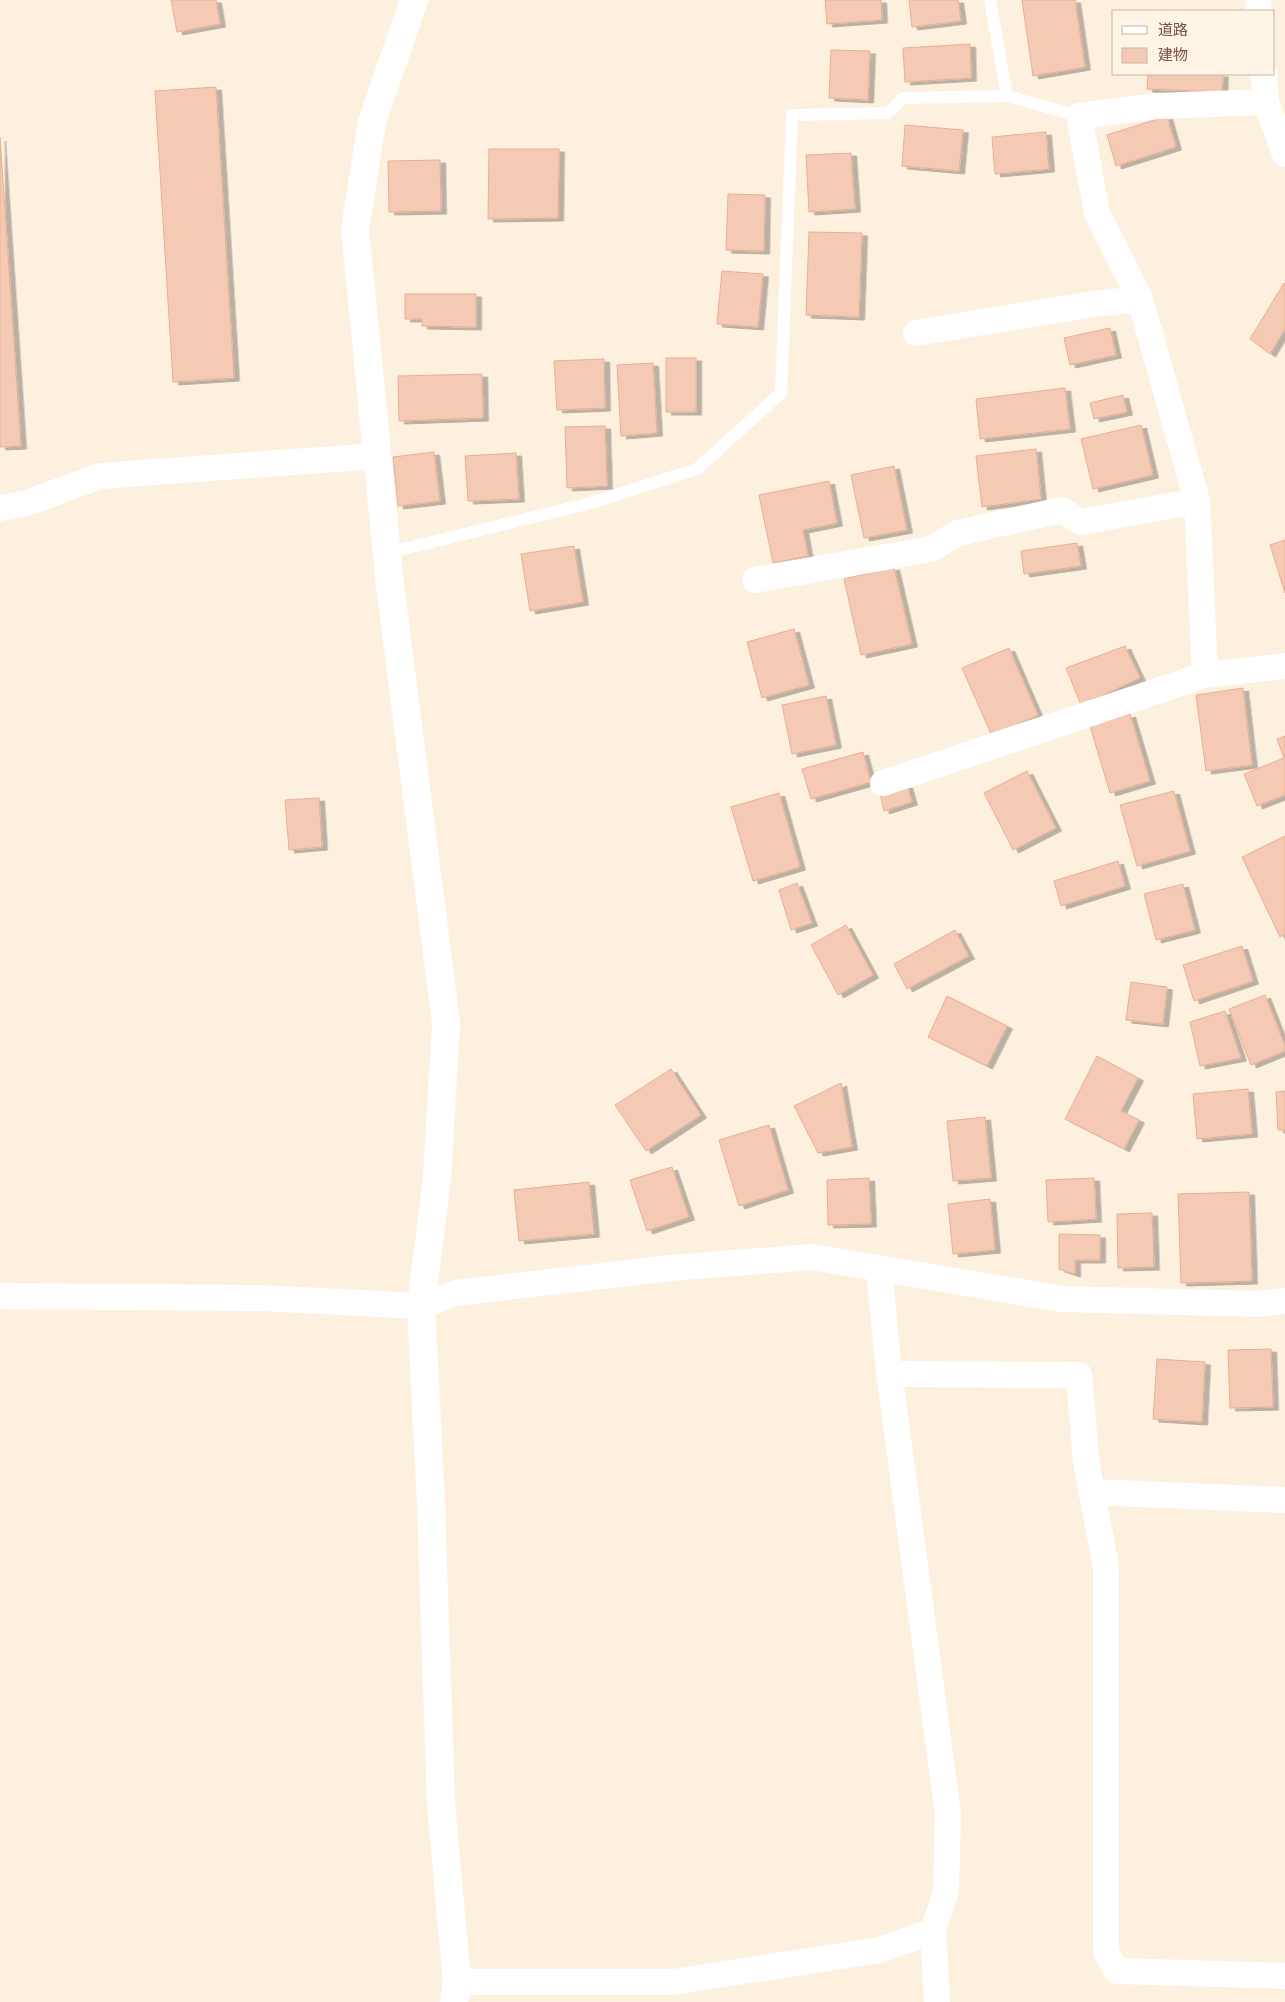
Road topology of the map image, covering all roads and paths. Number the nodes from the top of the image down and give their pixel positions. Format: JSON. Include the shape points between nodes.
{"nodes":[{"id":1,"x":414,"y":0,"type":"edge"},
{"id":2,"x":990,"y":0,"type":"edge"},
{"id":3,"x":1264,"y":75,"type":"edge"},
{"id":4,"x":1007,"y":96,"type":"junction"},
{"id":5,"x":1266,"y":102,"type":"junction"},
{"id":6,"x":1079,"y":116,"type":"junction"},
{"id":7,"x":1285,"y":154,"type":"edge"},
{"id":8,"x":1140,"y":299,"type":"junction"},
{"id":9,"x":916,"y":333,"type":"dead end"},
{"id":10,"x":377,"y":456,"type":"junction"},
{"id":11,"x":1197,"y":501,"type":"junction"},
{"id":12,"x":0,"y":508,"type":"edge"},
{"id":13,"x":387,"y":553,"type":"junction"},
{"id":14,"x":755,"y":580,"type":"dead end"},
{"id":15,"x":1285,"y":666,"type":"edge"},
{"id":16,"x":1205,"y":675,"type":"junction"},
{"id":17,"x":882,"y":782,"type":"dead end"},
{"id":18,"x":879,"y":1269,"type":"junction"},
{"id":19,"x":0,"y":1296,"type":"edge"},
{"id":20,"x":1285,"y":1301,"type":"edge"},
{"id":21,"x":421,"y":1306,"type":"junction"},
{"id":22,"x":889,"y":1374,"type":"junction"},
{"id":23,"x":1091,"y":1492,"type":"junction"},
{"id":24,"x":1285,"y":1500,"type":"edge"},
{"id":25,"x":933,"y":1931,"type":"junction"},
{"id":26,"x":1285,"y":1976,"type":"edge"},
{"id":27,"x":456,"y":1992,"type":"edge"},
{"id":28,"x":937,"y":2002,"type":"edge"}],
"edges":[{"from":1,"to":10,"type":"street","via":[[372,122],[355,230]]},
{"from":2,"to":4,"type":"lane"},
{"from":3,"to":5,"type":"street"},
{"from":4,"to":6,"type":"lane"},
{"from":4,"to":13,"type":"lane","via":[[903,98],[888,113],[792,115],[781,393],[697,469],[591,503]]},
{"from":5,"to":6,"type":"street","via":[[1157,106]]},
{"from":5,"to":7,"type":"street"},
{"from":6,"to":8,"type":"street","via":[[1097,213]]},
{"from":8,"to":9,"type":"street"},
{"from":8,"to":11,"type":"street"},
{"from":10,"to":12,"type":"street","via":[[100,476],[27,503]]},
{"from":10,"to":13,"type":"street"},
{"from":11,"to":14,"type":"street","via":[[1081,522],[1062,510],[958,533],[931,549]]},
{"from":11,"to":16,"type":"street"},
{"from":13,"to":21,"type":"street","via":[[446,1023],[437,1178]]},
{"from":15,"to":16,"type":"street"},
{"from":16,"to":17,"type":"street"},
{"from":18,"to":20,"type":"street","via":[[1062,1299],[1258,1304]]},
{"from":18,"to":21,"type":"street","via":[[812,1257],[671,1268],[456,1293]]},
{"from":18,"to":22,"type":"street"},
{"from":19,"to":21,"type":"street","via":[[259,1298]]},
{"from":21,"to":27,"type":"street","via":[[441,1804]]},
{"from":22,"to":23,"type":"street","via":[[1079,1375]]},
{"from":22,"to":25,"type":"street","via":[[948,1815],[946,1892]]},
{"from":23,"to":24,"type":"street"},
{"from":23,"to":26,"type":"street","via":[[1106,1567],[1106,1952],[1117,1971]]},
{"from":25,"to":27,"type":"street","via":[[880,1950],[673,1982]]},
{"from":25,"to":28,"type":"street"}]}
